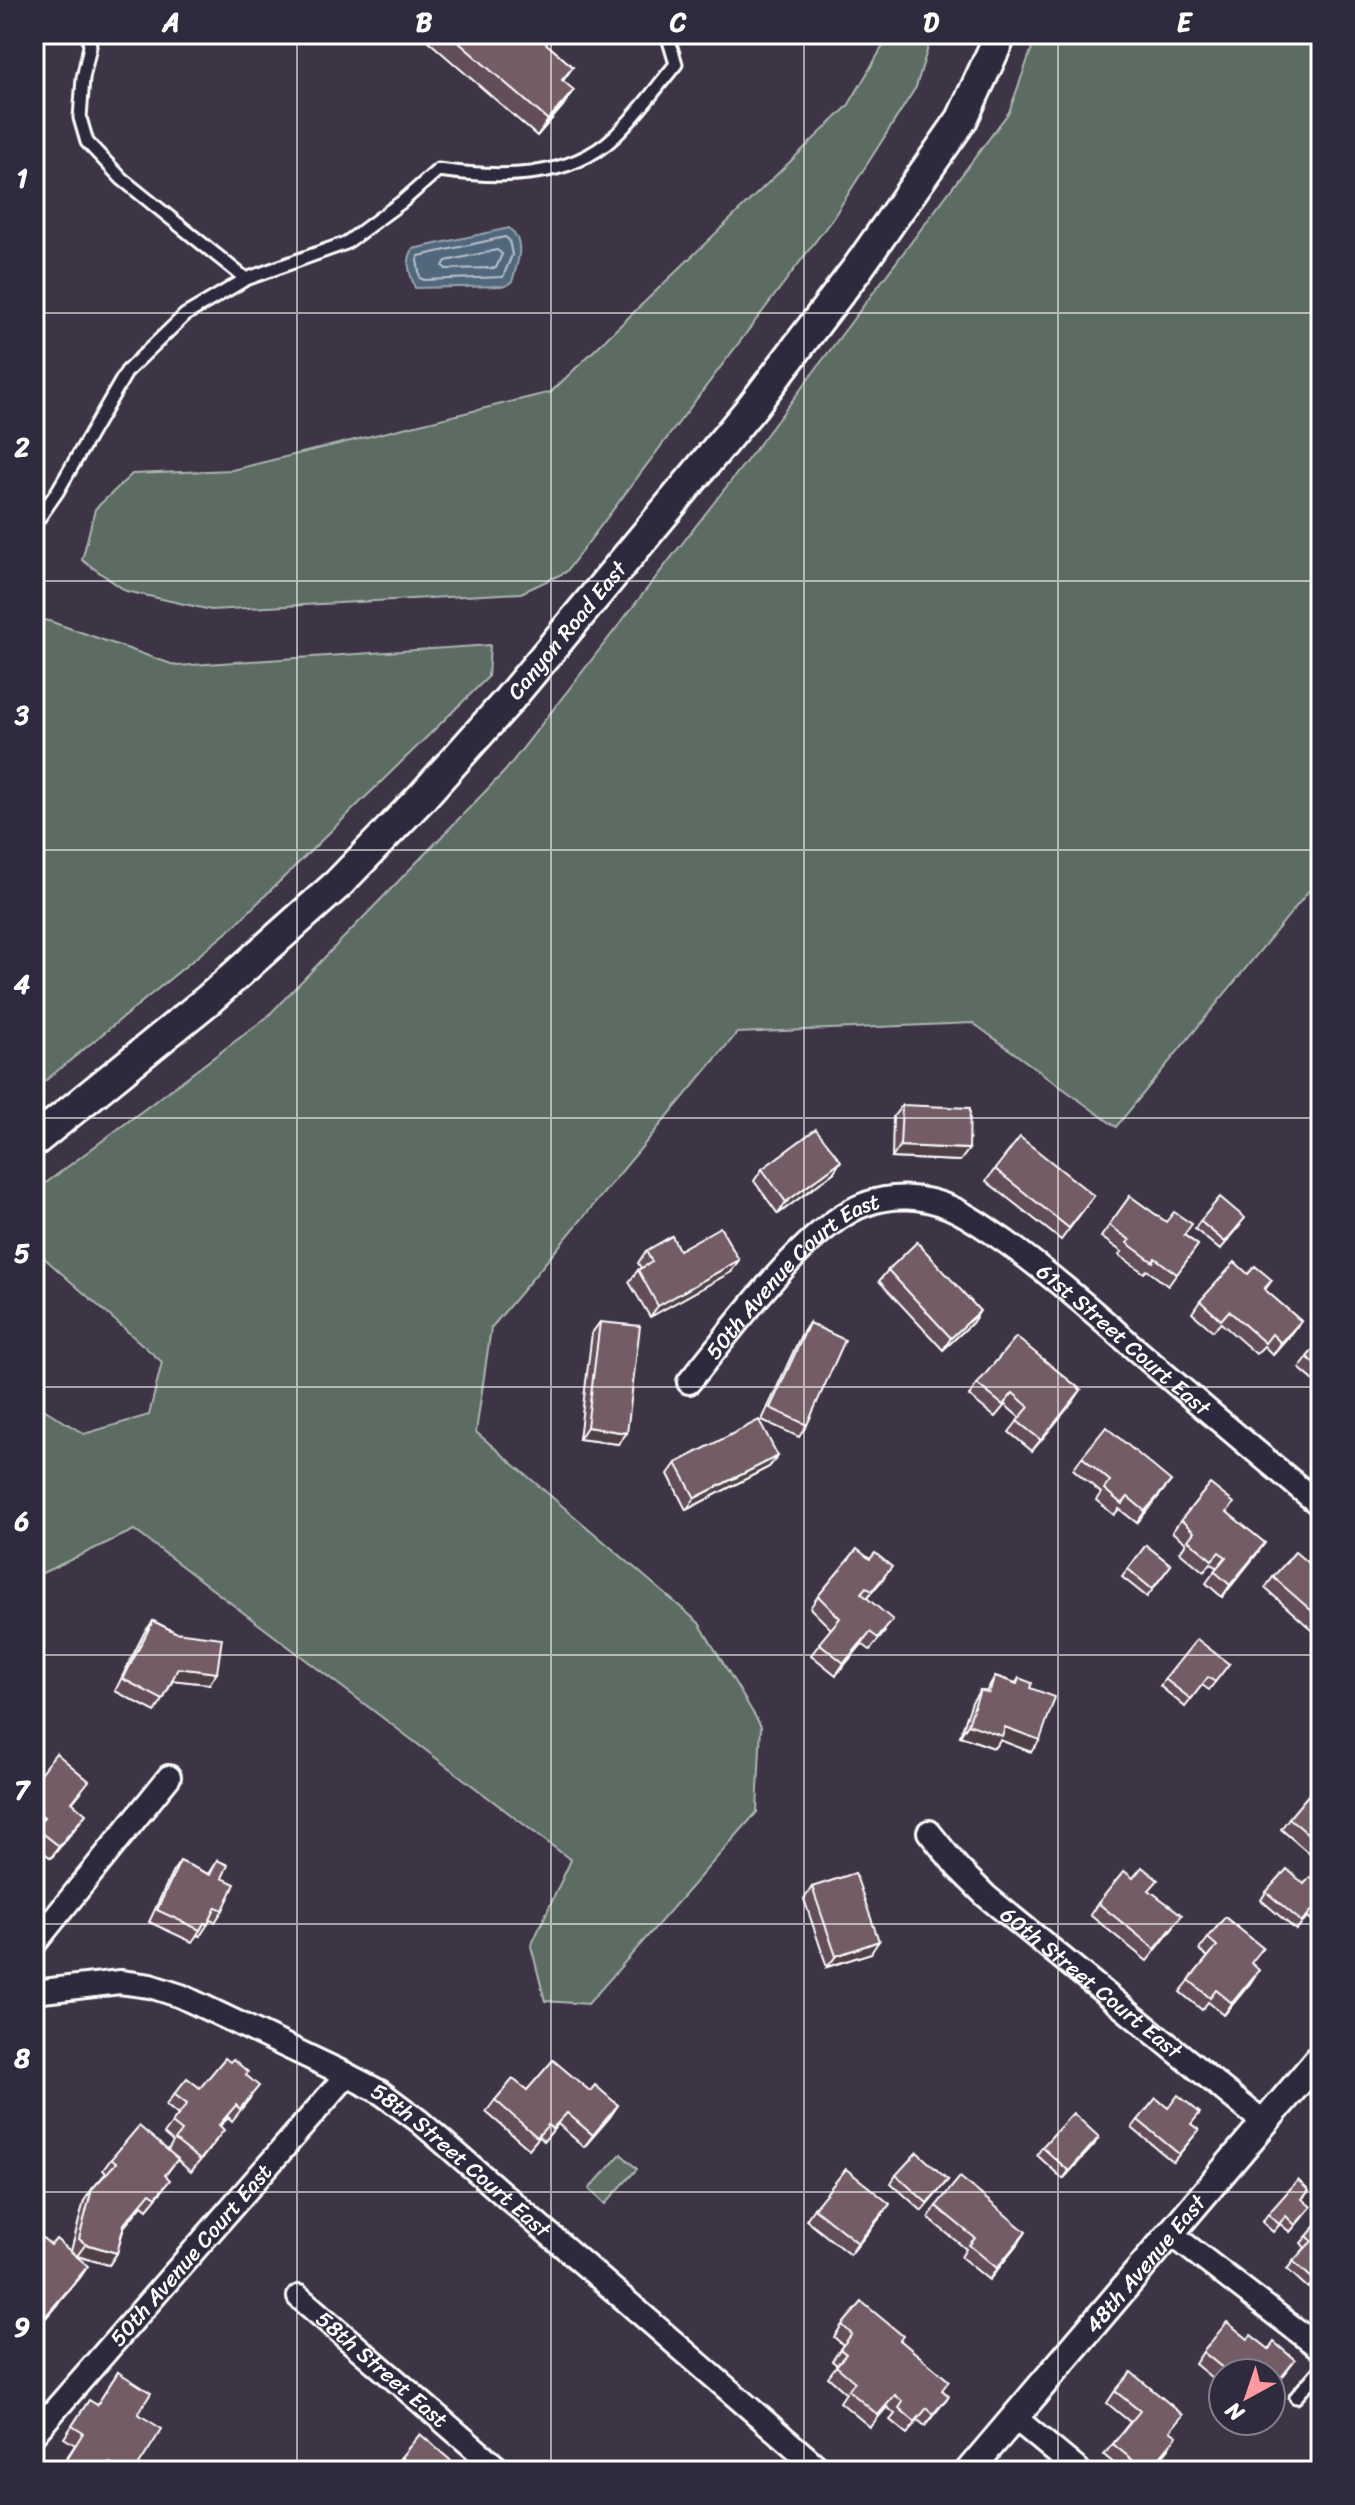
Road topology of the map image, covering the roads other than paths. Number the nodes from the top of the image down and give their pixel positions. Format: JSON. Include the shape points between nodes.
{"nodes":[{"id":1,"x":88,"y":34,"type":"edge"},
{"id":2,"x":667,"y":34,"type":"edge"},
{"id":3,"x":1001,"y":34,"type":"edge"},
{"id":4,"x":246,"y":279,"type":"junction"},
{"id":5,"x":34,"y":525,"type":"edge"},
{"id":6,"x":34,"y":1141,"type":"edge"},
{"id":7,"x":910,"y":1198,"type":"joint"},
{"id":8,"x":689,"y":1382,"type":"dead end"},
{"id":9,"x":1321,"y":1506,"type":"edge"},
{"id":10,"x":169,"y":1777,"type":"dead end"},
{"id":11,"x":929,"y":1832,"type":"dead end"},
{"id":12,"x":34,"y":1944,"type":"edge"},
{"id":13,"x":34,"y":1992,"type":"edge"},
{"id":14,"x":1321,"y":2056,"type":"edge"},
{"id":15,"x":347,"y":2075,"type":"junction"},
{"id":16,"x":1263,"y":2122,"type":"junction"},
{"id":17,"x":1170,"y":2233,"type":"junction"},
{"id":18,"x":299,"y":2297,"type":"dead end"},
{"id":19,"x":1321,"y":2349,"type":"edge"},
{"id":20,"x":1321,"y":2368,"type":"edge"},
{"id":21,"x":1296,"y":2397,"type":"dead end"},
{"id":22,"x":1014,"y":2417,"type":"junction"},
{"id":23,"x":34,"y":2434,"type":"edge"},
{"id":24,"x":501,"y":2471,"type":"edge"},
{"id":25,"x":822,"y":2471,"type":"edge"},
{"id":26,"x":969,"y":2471,"type":"edge"},
{"id":27,"x":1079,"y":2471,"type":"edge"}],
"edges":[{"from":1,"to":4,"type":"lane","via":[[80,118],[87,142],[122,179]]},
{"from":2,"to":4,"type":"lane","via":[[676,64],[615,137],[582,160],[540,172],[487,176],[438,170],[346,243]]},
{"from":3,"to":6,"type":"main road","name":"Canyon Road East","via":[[962,119],[857,269],[752,407],[506,703],[338,884],[208,1000]]},
{"from":4,"to":5,"type":"lane","via":[[185,315],[127,371]]},
{"from":7,"to":8,"type":"street","name":"50th Avenue Court East","via":[[866,1204],[819,1233]]},
{"from":7,"to":9,"type":"street","name":"61st Street Court East","via":[[951,1208],[1031,1261]]},
{"from":10,"to":12,"type":"street"},
{"from":11,"to":16,"type":"street","name":"60th Street Court East","via":[[986,1896]]},
{"from":13,"to":15,"type":"street","name":"58th Street Court East","via":[[120,1982],[150,1986],[213,2010]]},
{"from":14,"to":16,"type":"street","name":"48th Avenue East"},
{"from":15,"to":23,"type":"street","name":"50th Avenue Court East"},
{"from":15,"to":25,"type":"street","name":"58th Street Court East","via":[[419,2121]]},
{"from":16,"to":17,"type":"street","name":"48th Avenue East"},
{"from":17,"to":19,"type":"street"},
{"from":17,"to":22,"type":"street","name":"48th Avenue East"},
{"from":18,"to":24,"type":"street","name":"58th Street East"},
{"from":20,"to":21,"type":"lane"},
{"from":22,"to":26,"type":"street","name":"48th Avenue East"},
{"from":22,"to":27,"type":"street"}]}
